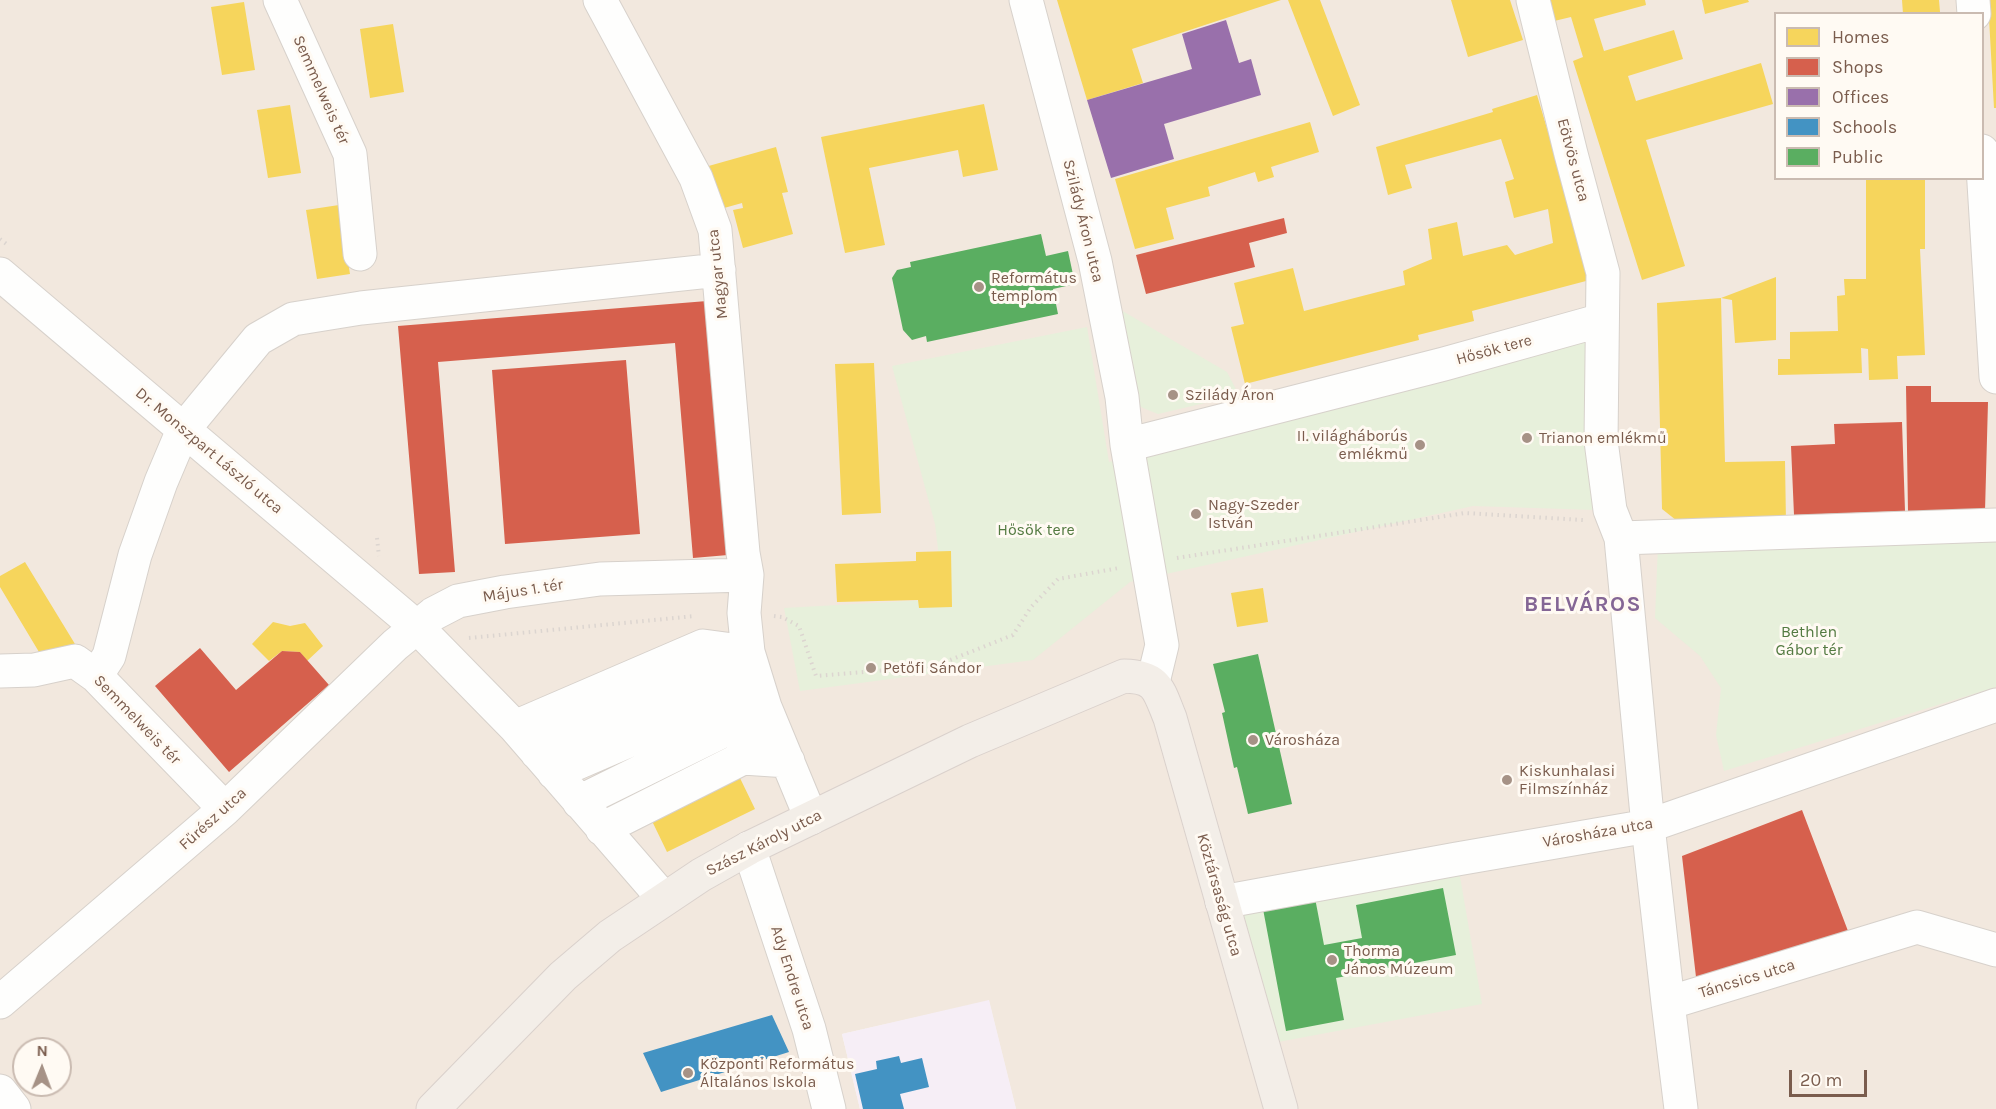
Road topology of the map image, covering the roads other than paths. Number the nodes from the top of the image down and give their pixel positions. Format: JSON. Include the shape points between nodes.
{"nodes":[{"id":1,"x":280,"y":0,"type":"edge"},
{"id":2,"x":600,"y":0,"type":"edge"},
{"id":3,"x":1026,"y":0,"type":"edge"},
{"id":4,"x":1533,"y":0,"type":"edge"},
{"id":5,"x":1984,"y":168,"type":"edge"},
{"id":6,"x":360,"y":254,"type":"dead end"},
{"id":7,"x":719,"y":270,"type":"junction"},
{"id":8,"x":0,"y":274,"type":"edge"},
{"id":9,"x":1602,"y":320,"type":"junction"},
{"id":10,"x":1996,"y":377,"type":"edge"},
{"id":11,"x":183,"y":430,"type":"junction"},
{"id":12,"x":1127,"y":445,"type":"junction"},
{"id":13,"x":1996,"y":525,"type":"edge"},
{"id":14,"x":1621,"y":538,"type":"junction"},
{"id":15,"x":747,"y":575,"type":"junction"},
{"id":16,"x":425,"y":621,"type":"junction"},
{"id":17,"x":0,"y":671,"type":"edge"},
{"id":18,"x":96,"y":676,"type":"junction"},
{"id":19,"x":1153,"y":682,"type":"junction"},
{"id":20,"x":761,"y":694,"type":"junction"},
{"id":21,"x":1996,"y":705,"type":"edge"},
{"id":22,"x":515,"y":727,"type":"junction"},
{"id":23,"x":788,"y":761,"type":"junction"},
{"id":24,"x":546,"y":763,"type":"junction"},
{"id":25,"x":579,"y":802,"type":"junction"},
{"id":26,"x":225,"y":809,"type":"junction"},
{"id":27,"x":811,"y":818,"type":"junction"},
{"id":28,"x":1648,"y":826,"type":"junction"},
{"id":29,"x":603,"y":829,"type":"junction"},
{"id":30,"x":749,"y":848,"type":"junction"},
{"id":31,"x":664,"y":899,"type":"junction"},
{"id":32,"x":1221,"y":902,"type":"junction"},
{"id":33,"x":1996,"y":950,"type":"edge"},
{"id":34,"x":0,"y":1002,"type":"edge"},
{"id":35,"x":1668,"y":1004,"type":"junction"},
{"id":36,"x":0,"y":1091,"type":"edge"},
{"id":37,"x":14,"y":1109,"type":"edge"},
{"id":38,"x":433,"y":1109,"type":"edge"},
{"id":39,"x":829,"y":1109,"type":"edge"},
{"id":40,"x":1281,"y":1109,"type":"edge"},
{"id":41,"x":1681,"y":1109,"type":"edge"}],
"edges":[{"from":1,"to":6,"type":"street","name":"Semmelweis tér","via":[[350,154]]},
{"from":2,"to":7,"type":"street","name":"Magyar utca","via":[[696,178],[715,230]]},
{"from":3,"to":12,"type":"street","name":"Szilády Áron utca","via":[[1095,261],[1122,397]]},
{"from":4,"to":9,"type":"street","name":"Eötvös utca","via":[[1603,273]]},
{"from":5,"to":10,"type":"street"},
{"from":7,"to":11,"type":"street","via":[[361,308],[293,319],[258,339]]},
{"from":7,"to":15,"type":"street","name":"Magyar utca"},
{"from":8,"to":11,"type":"street","name":"Dr. Monszpart László utca"},
{"from":9,"to":12,"type":"street","name":"Hősök tere"},
{"from":9,"to":14,"type":"street","via":[[1601,441],[1610,510]]},
{"from":11,"to":16,"type":"street","name":"Dr. Monszpart László utca"},
{"from":11,"to":18,"type":"street","via":[[135,555],[109,656]]},
{"from":12,"to":19,"type":"street","via":[[1161,645]]},
{"from":13,"to":14,"type":"street"},
{"from":14,"to":28,"type":"street"},
{"from":15,"to":16,"type":"street","name":"Május 1. tér","via":[[600,579],[505,592],[458,601]]},
{"from":15,"to":20,"type":"street","via":[[744,613]]},
{"from":16,"to":22,"type":"street"},
{"from":16,"to":26,"type":"street","name":"Fűrész utca","via":[[395,645]]},
{"from":17,"to":18,"type":"street","name":"Semmelweis tér","via":[[34,670],[75,661]]},
{"from":18,"to":26,"type":"street","name":"Semmelweis tér"},
{"from":19,"to":27,"type":"main road","name":"Szász Károly utca","via":[[1141,676],[1124,676],[1102,684],[970,741]]},
{"from":19,"to":32,"type":"main road","name":"Köztársaság utca","via":[[1170,718]]},
{"from":20,"to":22,"type":"street","via":[[703,646]]},
{"from":20,"to":23,"type":"street"},
{"from":20,"to":24,"type":"street","via":[[701,678]]},
{"from":20,"to":25,"type":"street","via":[[723,731]]},
{"from":21,"to":28,"type":"street","name":"Városháza utca"},
{"from":22,"to":24,"type":"street"},
{"from":23,"to":27,"type":"street"},
{"from":23,"to":29,"type":"street","via":[[743,758]]},
{"from":24,"to":25,"type":"street"},
{"from":25,"to":29,"type":"street"},
{"from":26,"to":34,"type":"street","name":"Fűrész utca"},
{"from":27,"to":30,"type":"main road","name":"Szász Károly utca"},
{"from":28,"to":32,"type":"street","name":"Városháza utca"},
{"from":28,"to":35,"type":"street"},
{"from":29,"to":31,"type":"street"},
{"from":30,"to":31,"type":"main road","name":"Szász Károly utca"},
{"from":30,"to":39,"type":"street","name":"Ady Endre utca","via":[[809,1029]]},
{"from":31,"to":38,"type":"main road","name":"Szász Károly utca","via":[[610,936],[563,976]]},
{"from":32,"to":40,"type":"main road","name":"Köztársaság utca"},
{"from":33,"to":35,"type":"street","name":"Táncsics utca","via":[[1917,927]]},
{"from":35,"to":41,"type":"street"},
{"from":36,"to":37,"type":"street"}]}
